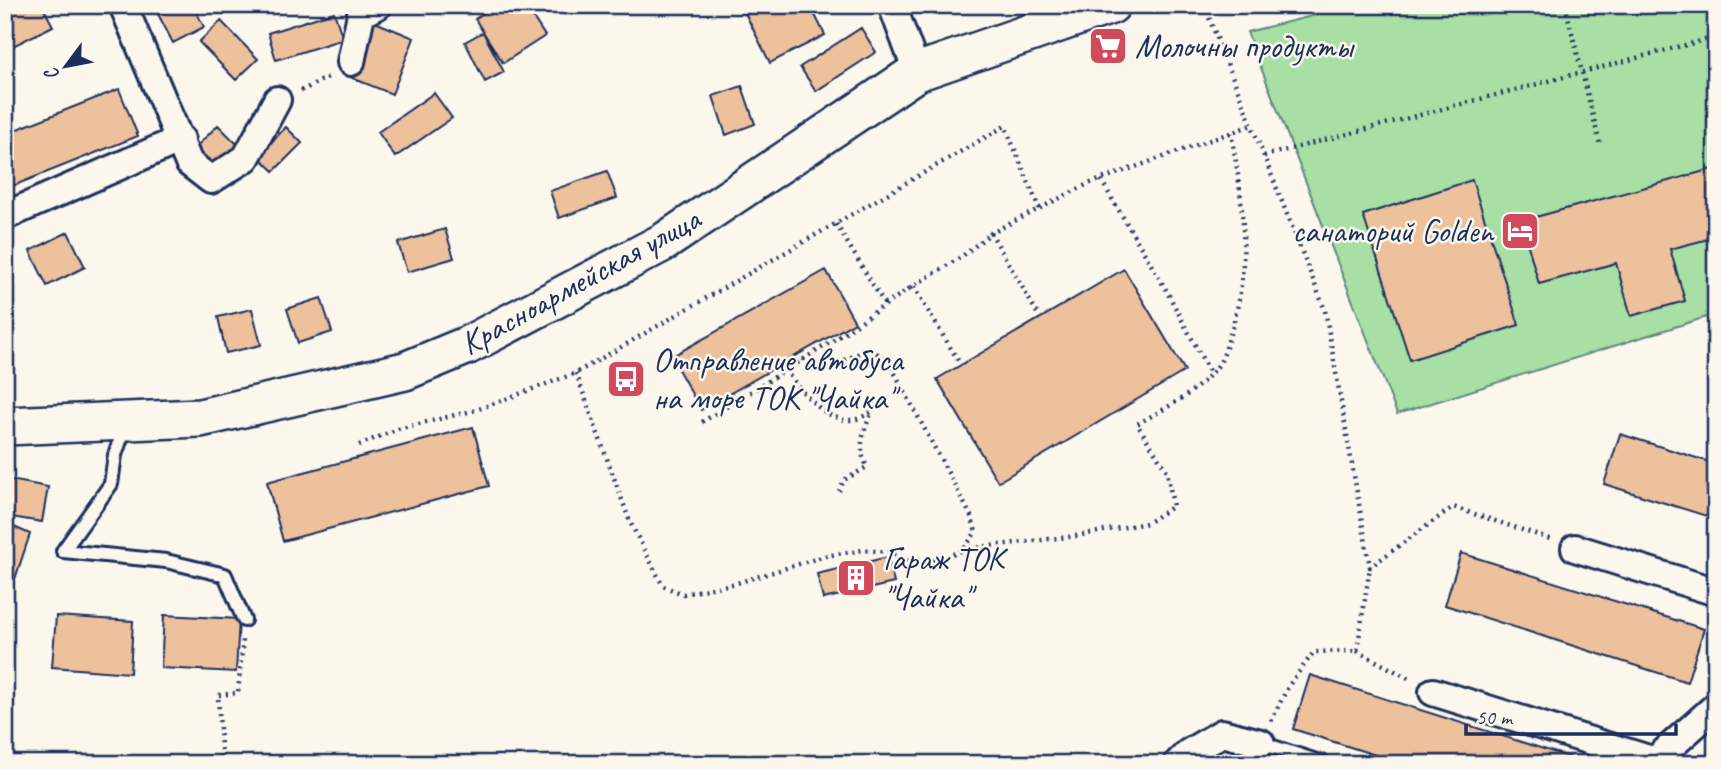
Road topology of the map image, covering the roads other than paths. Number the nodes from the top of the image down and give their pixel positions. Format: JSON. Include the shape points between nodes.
{"nodes":[{"id":1,"x":122,"y":5,"type":"edge"},
{"id":2,"x":378,"y":5,"type":"edge"},
{"id":3,"x":892,"y":5,"type":"edge"},
{"id":4,"x":1111,"y":5,"type":"edge"},
{"id":5,"x":351,"y":62,"type":"road end"},
{"id":6,"x":917,"y":72,"type":"junction"},
{"id":7,"x":277,"y":100,"type":"road end"},
{"id":8,"x":181,"y":139,"type":"junction"},
{"id":9,"x":5,"y":216,"type":"edge"},
{"id":10,"x":127,"y":421,"type":"junction"},
{"id":11,"x":5,"y":426,"type":"edge"},
{"id":12,"x":1575,"y":548,"type":"road end"},
{"id":13,"x":1716,"y":592,"type":"edge"},
{"id":14,"x":244,"y":620,"type":"road end"},
{"id":15,"x":1433,"y":692,"type":"road end"},
{"id":16,"x":1716,"y":706,"type":"edge"},
{"id":17,"x":1261,"y":743,"type":"joint"},
{"id":18,"x":1653,"y":762,"type":"edge"},
{"id":19,"x":1177,"y":764,"type":"edge"},
{"id":20,"x":1326,"y":764,"type":"edge"}],
"edges":[{"from":1,"to":8,"type":"street"},
{"from":2,"to":5,"type":"street","via":[[361,14]]},
{"from":3,"to":6,"type":"street"},
{"from":4,"to":6,"type":"main road","name":"Красноармейская улица"},
{"from":6,"to":10,"type":"main road","name":"Красноармейская улица","via":[[664,242],[468,345],[405,371],[200,418]]},
{"from":7,"to":8,"type":"street","via":[[246,158],[211,180],[189,163]]},
{"from":8,"to":9,"type":"street"},
{"from":10,"to":11,"type":"main road","name":"Красноармейская улица"},
{"from":10,"to":14,"type":"lane","via":[[115,454],[111,484],[63,551],[166,561],[225,575]]},
{"from":12,"to":13,"type":"street"},
{"from":15,"to":18,"type":"street"},
{"from":16,"to":18,"type":"street"},
{"from":17,"to":19,"type":"street","via":[[1222,733]]},
{"from":17,"to":20,"type":"lane"}]}
